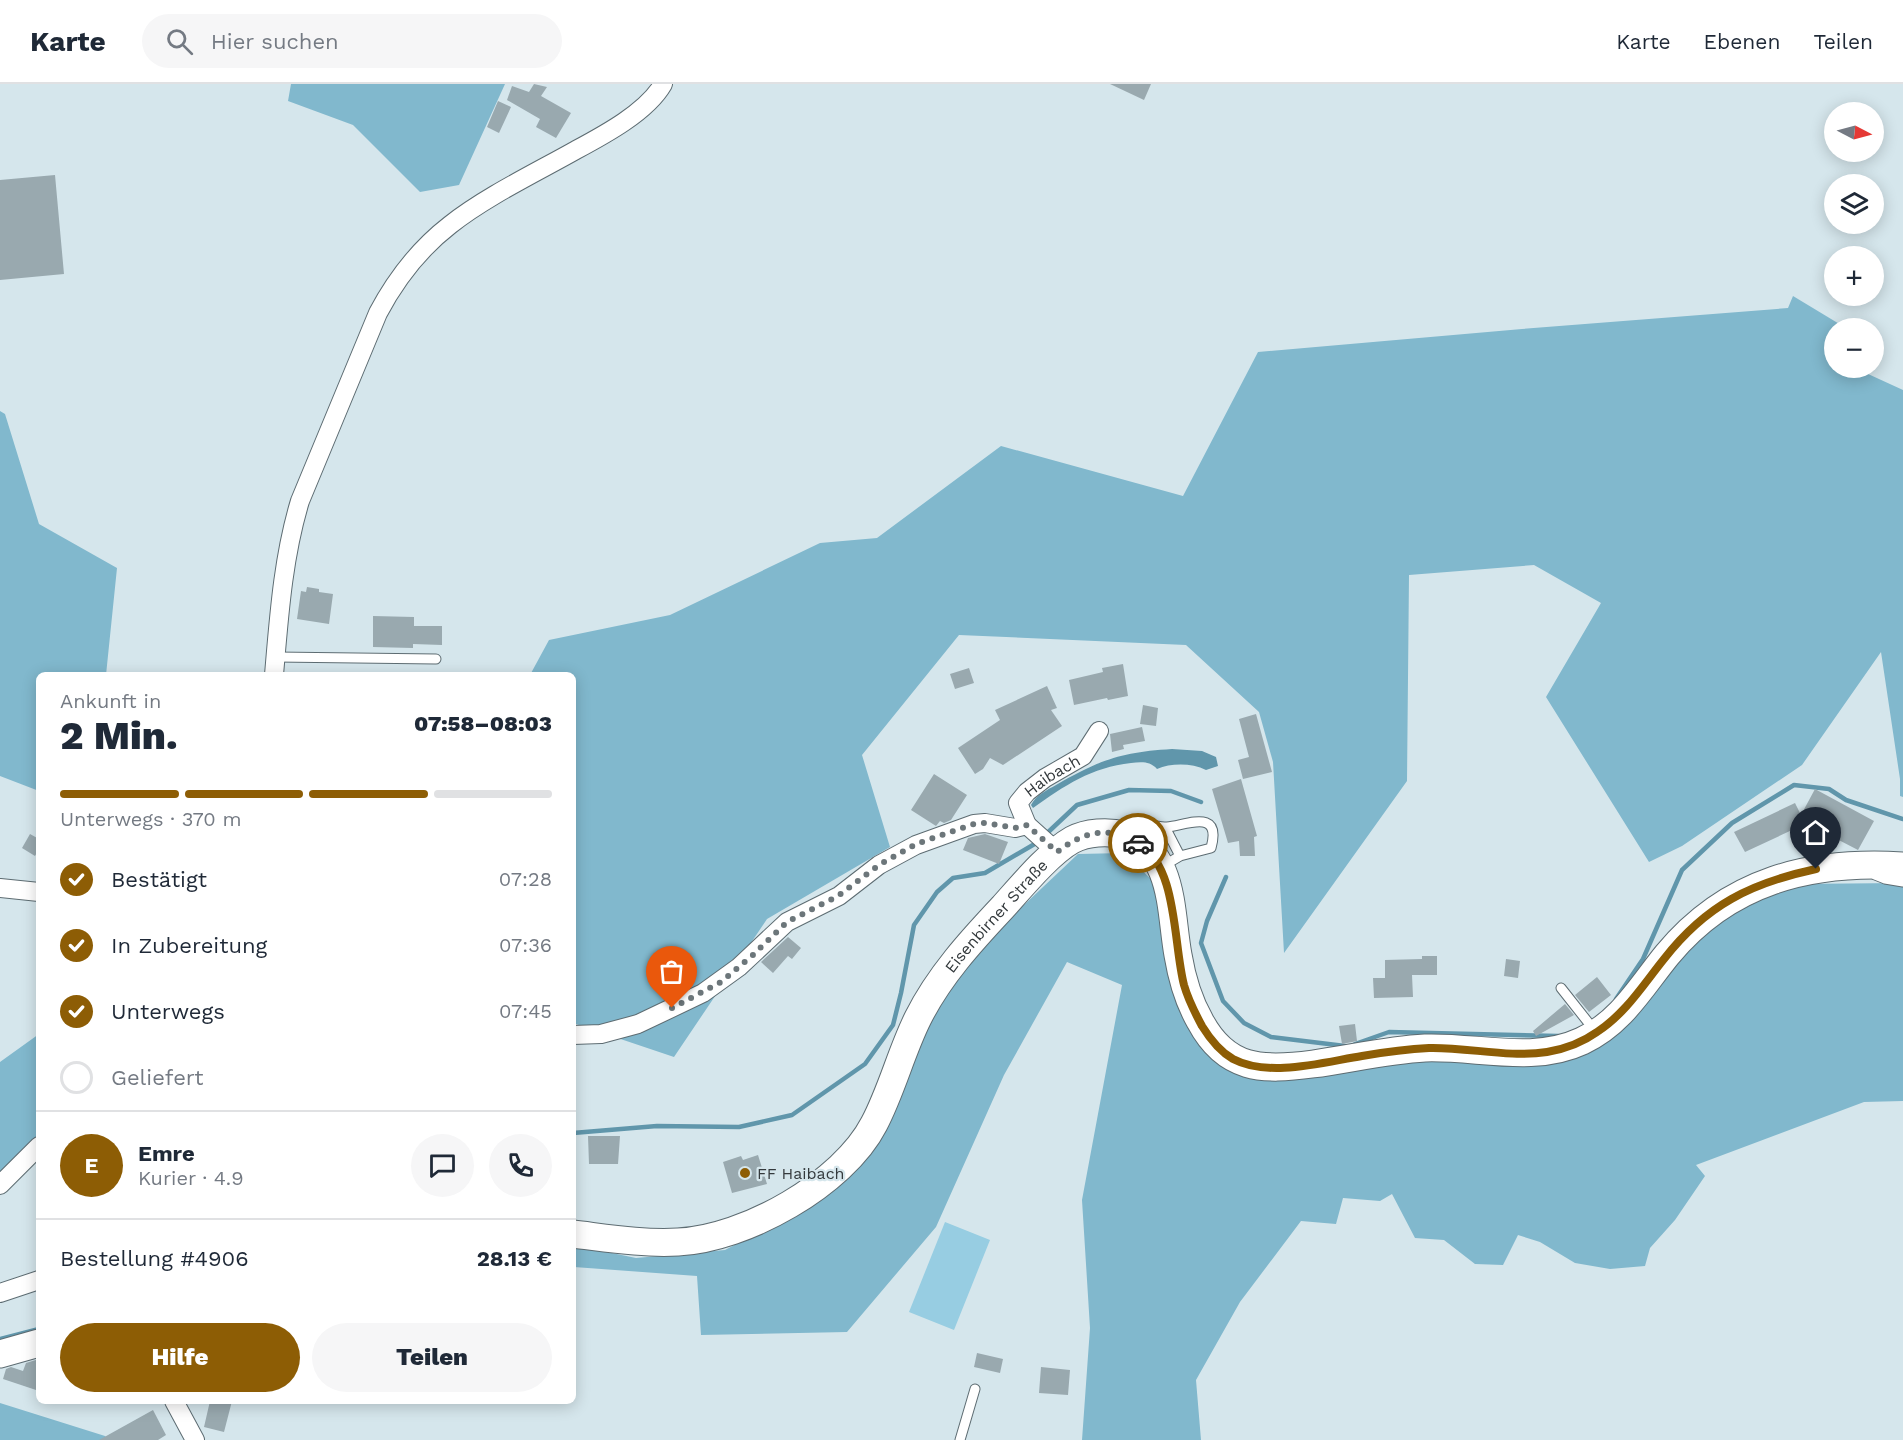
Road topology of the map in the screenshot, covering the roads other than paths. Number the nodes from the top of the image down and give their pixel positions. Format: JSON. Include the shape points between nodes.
{"nodes":[{"id":1,"x":663,"y":84,"type":"edge"},
{"id":2,"x":436,"y":659,"type":"dead end"},
{"id":3,"x":275,"y":666,"type":"edge"},
{"id":4,"x":1099,"y":731,"type":"dead end"},
{"id":5,"x":1165,"y":827,"type":"junction"},
{"id":6,"x":1121,"y":834,"type":"junction"},
{"id":7,"x":1041,"y":837,"type":"junction"},
{"id":8,"x":1171,"y":862,"type":"junction"},
{"id":9,"x":1870,"y":865,"type":"junction"},
{"id":10,"x":1903,"y":866,"type":"edge"},
{"id":11,"x":1903,"y":882,"type":"edge"},
{"id":12,"x":0,"y":888,"type":"edge"},
{"id":13,"x":36,"y":892,"type":"edge"},
{"id":14,"x":1561,"y":988,"type":"dead end"},
{"id":15,"x":1597,"y":1033,"type":"junction"},
{"id":16,"x":576,"y":1035,"type":"edge"},
{"id":17,"x":36,"y":1149,"type":"edge"},
{"id":18,"x":0,"y":1185,"type":"edge"},
{"id":19,"x":576,"y":1233,"type":"edge"},
{"id":20,"x":36,"y":1281,"type":"edge"},
{"id":21,"x":0,"y":1293,"type":"edge"},
{"id":22,"x":36,"y":1344,"type":"edge"},
{"id":23,"x":0,"y":1354,"type":"edge"},
{"id":24,"x":975,"y":1389,"type":"dead end"},
{"id":25,"x":176,"y":1404,"type":"edge"},
{"id":26,"x":195,"y":1440,"type":"edge"},
{"id":27,"x":960,"y":1440,"type":"edge"}],
"edges":[{"from":1,"to":3,"type":"street","via":[[640,109],[597,138],[450,224],[405,268],[390,290],[300,501],[284,577]]},
{"from":2,"to":3,"type":"lane"},
{"from":4,"to":7,"type":"street","name":"Haibach","via":[[1083,756],[1045,778],[1018,803]]},
{"from":5,"to":6,"type":"lane","via":[[1135,825]]},
{"from":5,"to":8,"type":"lane"},
{"from":5,"to":8,"type":"lane","via":[[1202,820],[1210,827],[1213,840],[1210,848]]},
{"from":6,"to":7,"type":"main road","name":"Eisenbirner Straße","via":[[1104,832],[1073,840]]},
{"from":6,"to":8,"type":"main road","name":"Eisenbirner Straße"},
{"from":7,"to":16,"type":"street","name":"Haibach","via":[[985,823],[916,844],[879,865],[838,896],[787,922],[739,967],[703,993],[638,1024],[601,1034]]},
{"from":7,"to":19,"type":"main road","name":"Eisenbirner Straße","via":[[1031,876],[935,988],[863,1142],[822,1182],[778,1211],[706,1238],[646,1242]]},
{"from":8,"to":15,"type":"main road","name":"Eisenbirner Straße","via":[[1168,884],[1184,986],[1209,1037],[1234,1059],[1280,1067],[1397,1050],[1546,1052]]},
{"from":9,"to":10,"type":"main road","name":"Eisenbirner Straße"},
{"from":9,"to":11,"type":"lane","via":[[1875,875]]},
{"from":9,"to":15,"type":"main road","name":"Eisenbirner Straße","via":[[1784,876],[1730,899],[1687,932],[1618,1017]]},
{"from":12,"to":13,"type":"street"},
{"from":14,"to":15,"type":"lane"},
{"from":17,"to":18,"type":"street"},
{"from":20,"to":21,"type":"street"},
{"from":22,"to":23,"type":"main road"},
{"from":24,"to":27,"type":"lane"},
{"from":25,"to":26,"type":"street"}]}
